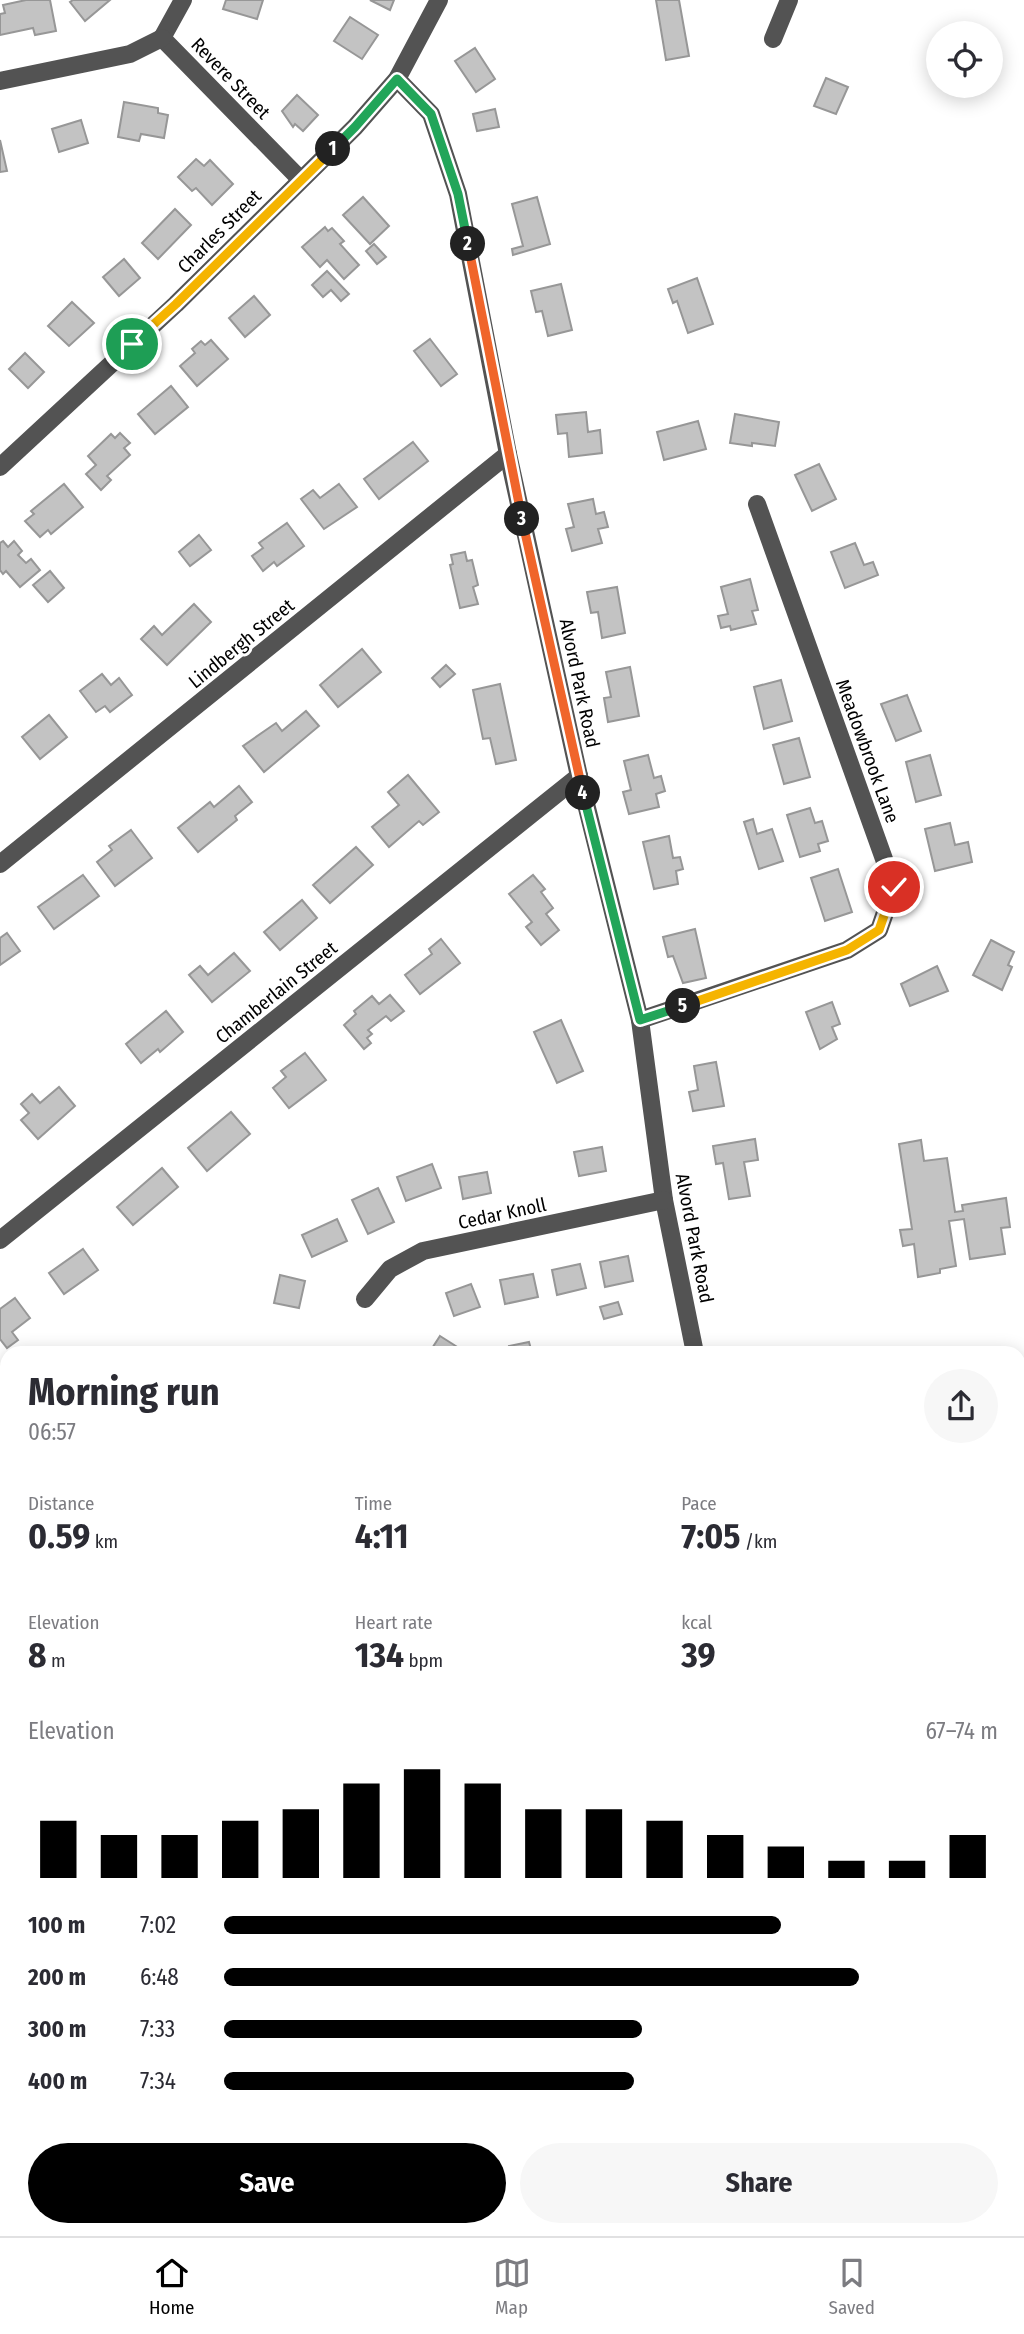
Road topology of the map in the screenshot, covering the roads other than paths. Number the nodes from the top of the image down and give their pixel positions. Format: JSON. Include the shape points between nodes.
{"nodes":[{"id":1,"x":183,"y":0,"type":"edge"},
{"id":2,"x":439,"y":0,"type":"edge"},
{"id":3,"x":789,"y":0,"type":"edge"},
{"id":4,"x":162,"y":38,"type":"junction"},
{"id":5,"x":773,"y":40,"type":"dead end"},
{"id":6,"x":397,"y":79,"type":"junction"},
{"id":7,"x":0,"y":81,"type":"edge"},
{"id":8,"x":300,"y":179,"type":"junction"},
{"id":9,"x":508,"y":454,"type":"junction"},
{"id":10,"x":0,"y":467,"type":"edge"},
{"id":11,"x":757,"y":504,"type":"dead end"},
{"id":12,"x":579,"y":776,"type":"junction"},
{"id":13,"x":0,"y":864,"type":"edge"},
{"id":14,"x":640,"y":1020,"type":"junction"},
{"id":15,"x":664,"y":1200,"type":"junction"},
{"id":16,"x":0,"y":1240,"type":"edge"},
{"id":17,"x":365,"y":1299,"type":"dead end"},
{"id":18,"x":694,"y":1346,"type":"edge"}],
"edges":[{"from":1,"to":4,"type":"street","name":"Revere Street"},
{"from":2,"to":6,"type":"street","name":"Charles Street"},
{"from":3,"to":5,"type":"street"},
{"from":4,"to":7,"type":"street","via":[[130,54]]},
{"from":4,"to":8,"type":"street","name":"Revere Street"},
{"from":6,"to":8,"type":"street","name":"Charles Street"},
{"from":6,"to":9,"type":"street","name":"Alvord Park Road","via":[[431,114],[458,194]]},
{"from":8,"to":10,"type":"street","name":"Charles Street","via":[[176,304]]},
{"from":9,"to":12,"type":"street","name":"Alvord Park Road"},
{"from":9,"to":13,"type":"street","name":"Lindbergh Street"},
{"from":11,"to":14,"type":"street","name":"Meadowbrook Lane","via":[[894,887],[879,930],[847,950]]},
{"from":12,"to":14,"type":"street","name":"Alvord Park Road"},
{"from":12,"to":16,"type":"street","name":"Chamberlain Street"},
{"from":14,"to":15,"type":"street","name":"Alvord Park Road"},
{"from":15,"to":17,"type":"street","name":"Cedar Knoll","via":[[423,1251],[390,1269]]},
{"from":15,"to":18,"type":"street","name":"Alvord Park Road"}]}
